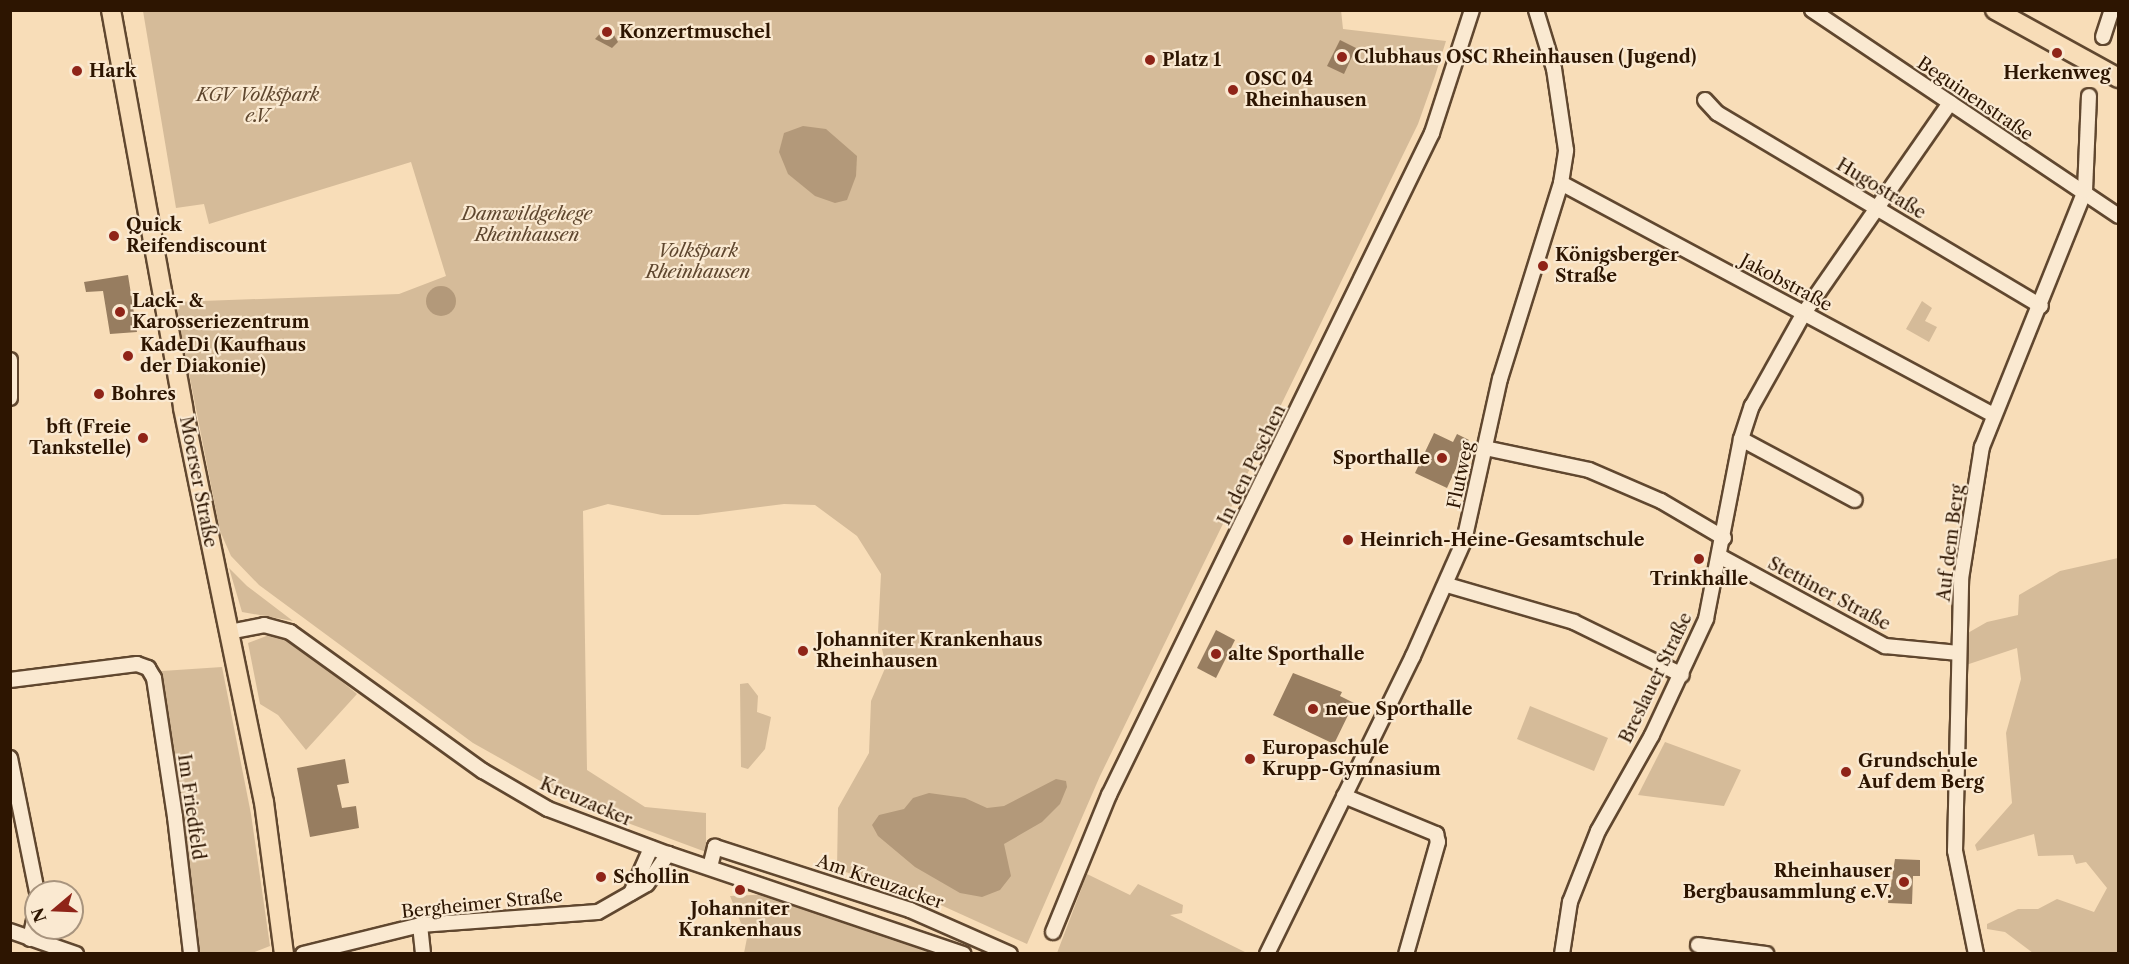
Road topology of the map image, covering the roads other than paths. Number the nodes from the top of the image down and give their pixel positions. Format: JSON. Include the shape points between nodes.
{"nodes":[{"id":1,"x":111,"y":10,"type":"edge"},
{"id":2,"x":1472,"y":10,"type":"edge"},
{"id":3,"x":1536,"y":10,"type":"edge"},
{"id":4,"x":1812,"y":10,"type":"edge"},
{"id":5,"x":1995,"y":10,"type":"edge"},
{"id":6,"x":2112,"y":10,"type":"edge"},
{"id":7,"x":2103,"y":37,"type":"dead end"},
{"id":8,"x":2118,"y":78,"type":"edge"},
{"id":9,"x":2088,"y":96,"type":"dead end"},
{"id":10,"x":1705,"y":100,"type":"dead end"},
{"id":11,"x":1950,"y":104,"type":"junction"},
{"id":12,"x":1561,"y":183,"type":"junction"},
{"id":13,"x":2085,"y":191,"type":"junction"},
{"id":14,"x":1877,"y":208,"type":"junction"},
{"id":15,"x":2118,"y":216,"type":"edge"},
{"id":16,"x":2041,"y":306,"type":"junction"},
{"id":17,"x":1804,"y":313,"type":"junction"},
{"id":18,"x":10,"y":360,"type":"edge"},
{"id":19,"x":10,"y":398,"type":"edge"},
{"id":20,"x":1994,"y":415,"type":"junction"},
{"id":21,"x":1741,"y":440,"type":"junction"},
{"id":22,"x":1485,"y":448,"type":"junction"},
{"id":23,"x":1855,"y":500,"type":"dead end"},
{"id":24,"x":1724,"y":538,"type":"junction"},
{"id":25,"x":1721,"y":557,"type":"junction"},
{"id":26,"x":1447,"y":585,"type":"junction"},
{"id":27,"x":229,"y":632,"type":"junction"},
{"id":28,"x":1959,"y":653,"type":"junction"},
{"id":29,"x":1682,"y":675,"type":"junction"},
{"id":30,"x":10,"y":680,"type":"edge"},
{"id":31,"x":10,"y":758,"type":"edge"},
{"id":32,"x":1344,"y":796,"type":"junction"},
{"id":33,"x":651,"y":848,"type":"junction"},
{"id":34,"x":735,"y":853,"type":"junction"},
{"id":35,"x":668,"y":854,"type":"junction"},
{"id":36,"x":710,"y":867,"type":"junction"},
{"id":37,"x":728,"y":873,"type":"junction"},
{"id":38,"x":35,"y":880,"type":"edge"},
{"id":39,"x":628,"y":899,"type":"junction"},
{"id":40,"x":420,"y":925,"type":"junction"},
{"id":41,"x":10,"y":931,"type":"edge"},
{"id":42,"x":1053,"y":932,"type":"dead end"},
{"id":43,"x":24,"y":937,"type":"edge"},
{"id":44,"x":33,"y":940,"type":"edge"},
{"id":45,"x":1698,"y":945,"type":"dead end"},
{"id":46,"x":76,"y":954,"type":"edge"},
{"id":47,"x":191,"y":954,"type":"edge"},
{"id":48,"x":284,"y":954,"type":"edge"},
{"id":49,"x":303,"y":954,"type":"edge"},
{"id":50,"x":423,"y":954,"type":"edge"},
{"id":51,"x":964,"y":954,"type":"edge"},
{"id":52,"x":1010,"y":954,"type":"edge"},
{"id":53,"x":1267,"y":954,"type":"edge"},
{"id":54,"x":1406,"y":954,"type":"edge"},
{"id":55,"x":1562,"y":954,"type":"edge"},
{"id":56,"x":1766,"y":954,"type":"edge"},
{"id":57,"x":1976,"y":954,"type":"edge"}],
"edges":[{"from":1,"to":27,"type":"main road","name":"Moerser Straße"},
{"from":2,"to":42,"type":"street","name":"In den Peschen","via":[[1432,133],[1109,795]]},
{"from":3,"to":12,"type":"street","name":"Flutweg","via":[[1563,112],[1566,150]]},
{"from":4,"to":11,"type":"street","name":"Beguinenstraße"},
{"from":5,"to":8,"type":"main road"},
{"from":6,"to":7,"type":"street"},
{"from":9,"to":13,"type":"street"},
{"from":10,"to":14,"type":"street","name":"Hugostraße","via":[[1717,113]]},
{"from":11,"to":13,"type":"street","name":"Beguinenstraße","via":[[2068,185]]},
{"from":11,"to":14,"type":"street","name":"Breslauer Straße"},
{"from":12,"to":17,"type":"street","name":"Jakobstraße"},
{"from":12,"to":22,"type":"street","name":"Flutweg","via":[[1502,370]]},
{"from":13,"to":15,"type":"street","name":"Beguinenstraße"},
{"from":13,"to":16,"type":"street","name":"Auf dem Berg"},
{"from":14,"to":16,"type":"street","name":"Hugostraße"},
{"from":14,"to":17,"type":"street","name":"Breslauer Straße"},
{"from":16,"to":20,"type":"street","name":"Auf dem Berg"},
{"from":17,"to":20,"type":"street","name":"Jakobstraße"},
{"from":17,"to":21,"type":"street","name":"Breslauer Straße","via":[[1752,406]]},
{"from":18,"to":19,"type":"street"},
{"from":20,"to":28,"type":"street","name":"Auf dem Berg","via":[[1982,447],[1961,579]]},
{"from":21,"to":23,"type":"street"},
{"from":21,"to":24,"type":"street","name":"Breslauer Straße"},
{"from":22,"to":24,"type":"street","via":[[1589,470],[1661,501]]},
{"from":22,"to":26,"type":"street","name":"Flutweg","via":[[1467,530]]},
{"from":24,"to":25,"type":"street","name":"Breslauer Straße"},
{"from":25,"to":28,"type":"street","name":"Stettiner Straße","via":[[1885,646]]},
{"from":25,"to":29,"type":"street","name":"Breslauer Straße","via":[[1706,620]]},
{"from":26,"to":29,"type":"street","via":[[1574,622]]},
{"from":26,"to":32,"type":"street","name":"Flutweg"},
{"from":27,"to":33,"type":"street","name":"Kreuzacker","via":[[264,625],[290,632],[483,771],[548,809]]},
{"from":27,"to":48,"type":"main road","name":"Moerser Straße","via":[[264,802]]},
{"from":28,"to":57,"type":"street","name":"Auf dem Berg","via":[[1955,851]]},
{"from":29,"to":55,"type":"street","name":"Breslauer Straße","via":[[1598,831],[1570,902]]},
{"from":30,"to":47,"type":"street","name":"Im Friedfeld","via":[[137,664],[148,668],[154,678],[175,817]]},
{"from":31,"to":38,"type":"street"},
{"from":32,"to":53,"type":"street","name":"Flutweg"},
{"from":32,"to":54,"type":"street","via":[[1436,834],[1438,842]]},
{"from":33,"to":35,"type":"street","name":"Kreuzacker"},
{"from":33,"to":39,"type":"street"},
{"from":34,"to":36,"type":"street","name":"Am Kreuzacker","via":[[715,847]]},
{"from":34,"to":37,"type":"street"},
{"from":34,"to":52,"type":"street","name":"Am Kreuzacker","via":[[910,910]]},
{"from":35,"to":36,"type":"street","name":"Kreuzacker"},
{"from":35,"to":39,"type":"street","name":"Bergheimer Straße","via":[[648,884]]},
{"from":36,"to":37,"type":"street","name":"Kreuzacker"},
{"from":37,"to":51,"type":"street","name":"Kreuzacker"},
{"from":39,"to":40,"type":"street","name":"Bergheimer Straße","via":[[598,912]]},
{"from":40,"to":49,"type":"street","name":"Bergheimer Straße"},
{"from":40,"to":50,"type":"street"},
{"from":41,"to":43,"type":"street"},
{"from":44,"to":46,"type":"street"},
{"from":45,"to":56,"type":"street"}]}
